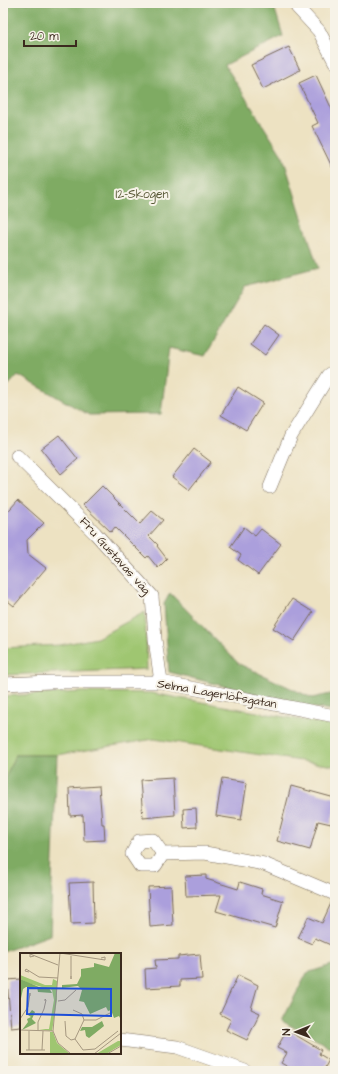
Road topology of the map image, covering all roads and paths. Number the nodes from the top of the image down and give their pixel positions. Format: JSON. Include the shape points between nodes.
{"nodes":[{"id":1,"x":298,"y":7,"type":"dead end"},
{"id":2,"x":335,"y":62,"type":"edge"},
{"id":3,"x":335,"y":371,"type":"edge"},
{"id":4,"x":17,"y":456,"type":"dead end"},
{"id":5,"x":270,"y":487,"type":"dead end"},
{"id":6,"x":161,"y":682,"type":"junction"},
{"id":7,"x":3,"y":684,"type":"edge"},
{"id":8,"x":335,"y":716,"type":"edge"},
{"id":9,"x":163,"y":854,"type":"dead end"},
{"id":10,"x":335,"y":894,"type":"edge"},
{"id":11,"x":121,"y":1040,"type":"edge"},
{"id":12,"x":245,"y":1071,"type":"edge"}],
"edges":[{"from":1,"to":2,"type":"street","via":[[318,31]]},
{"from":3,"to":5,"type":"street","via":[[329,375],[291,436]]},
{"from":4,"to":6,"type":"street","name":"Fru Gustavas väg","via":[[95,533],[152,596]]},
{"from":6,"to":7,"type":"street","name":"Selma Lagerlöfsgatan"},
{"from":6,"to":8,"type":"street","name":"Selma Lagerlöfsgatan"},
{"from":9,"to":10,"type":"street","via":[[205,853],[264,864]]},
{"from":11,"to":12,"type":"street","via":[[177,1047]]}]}
